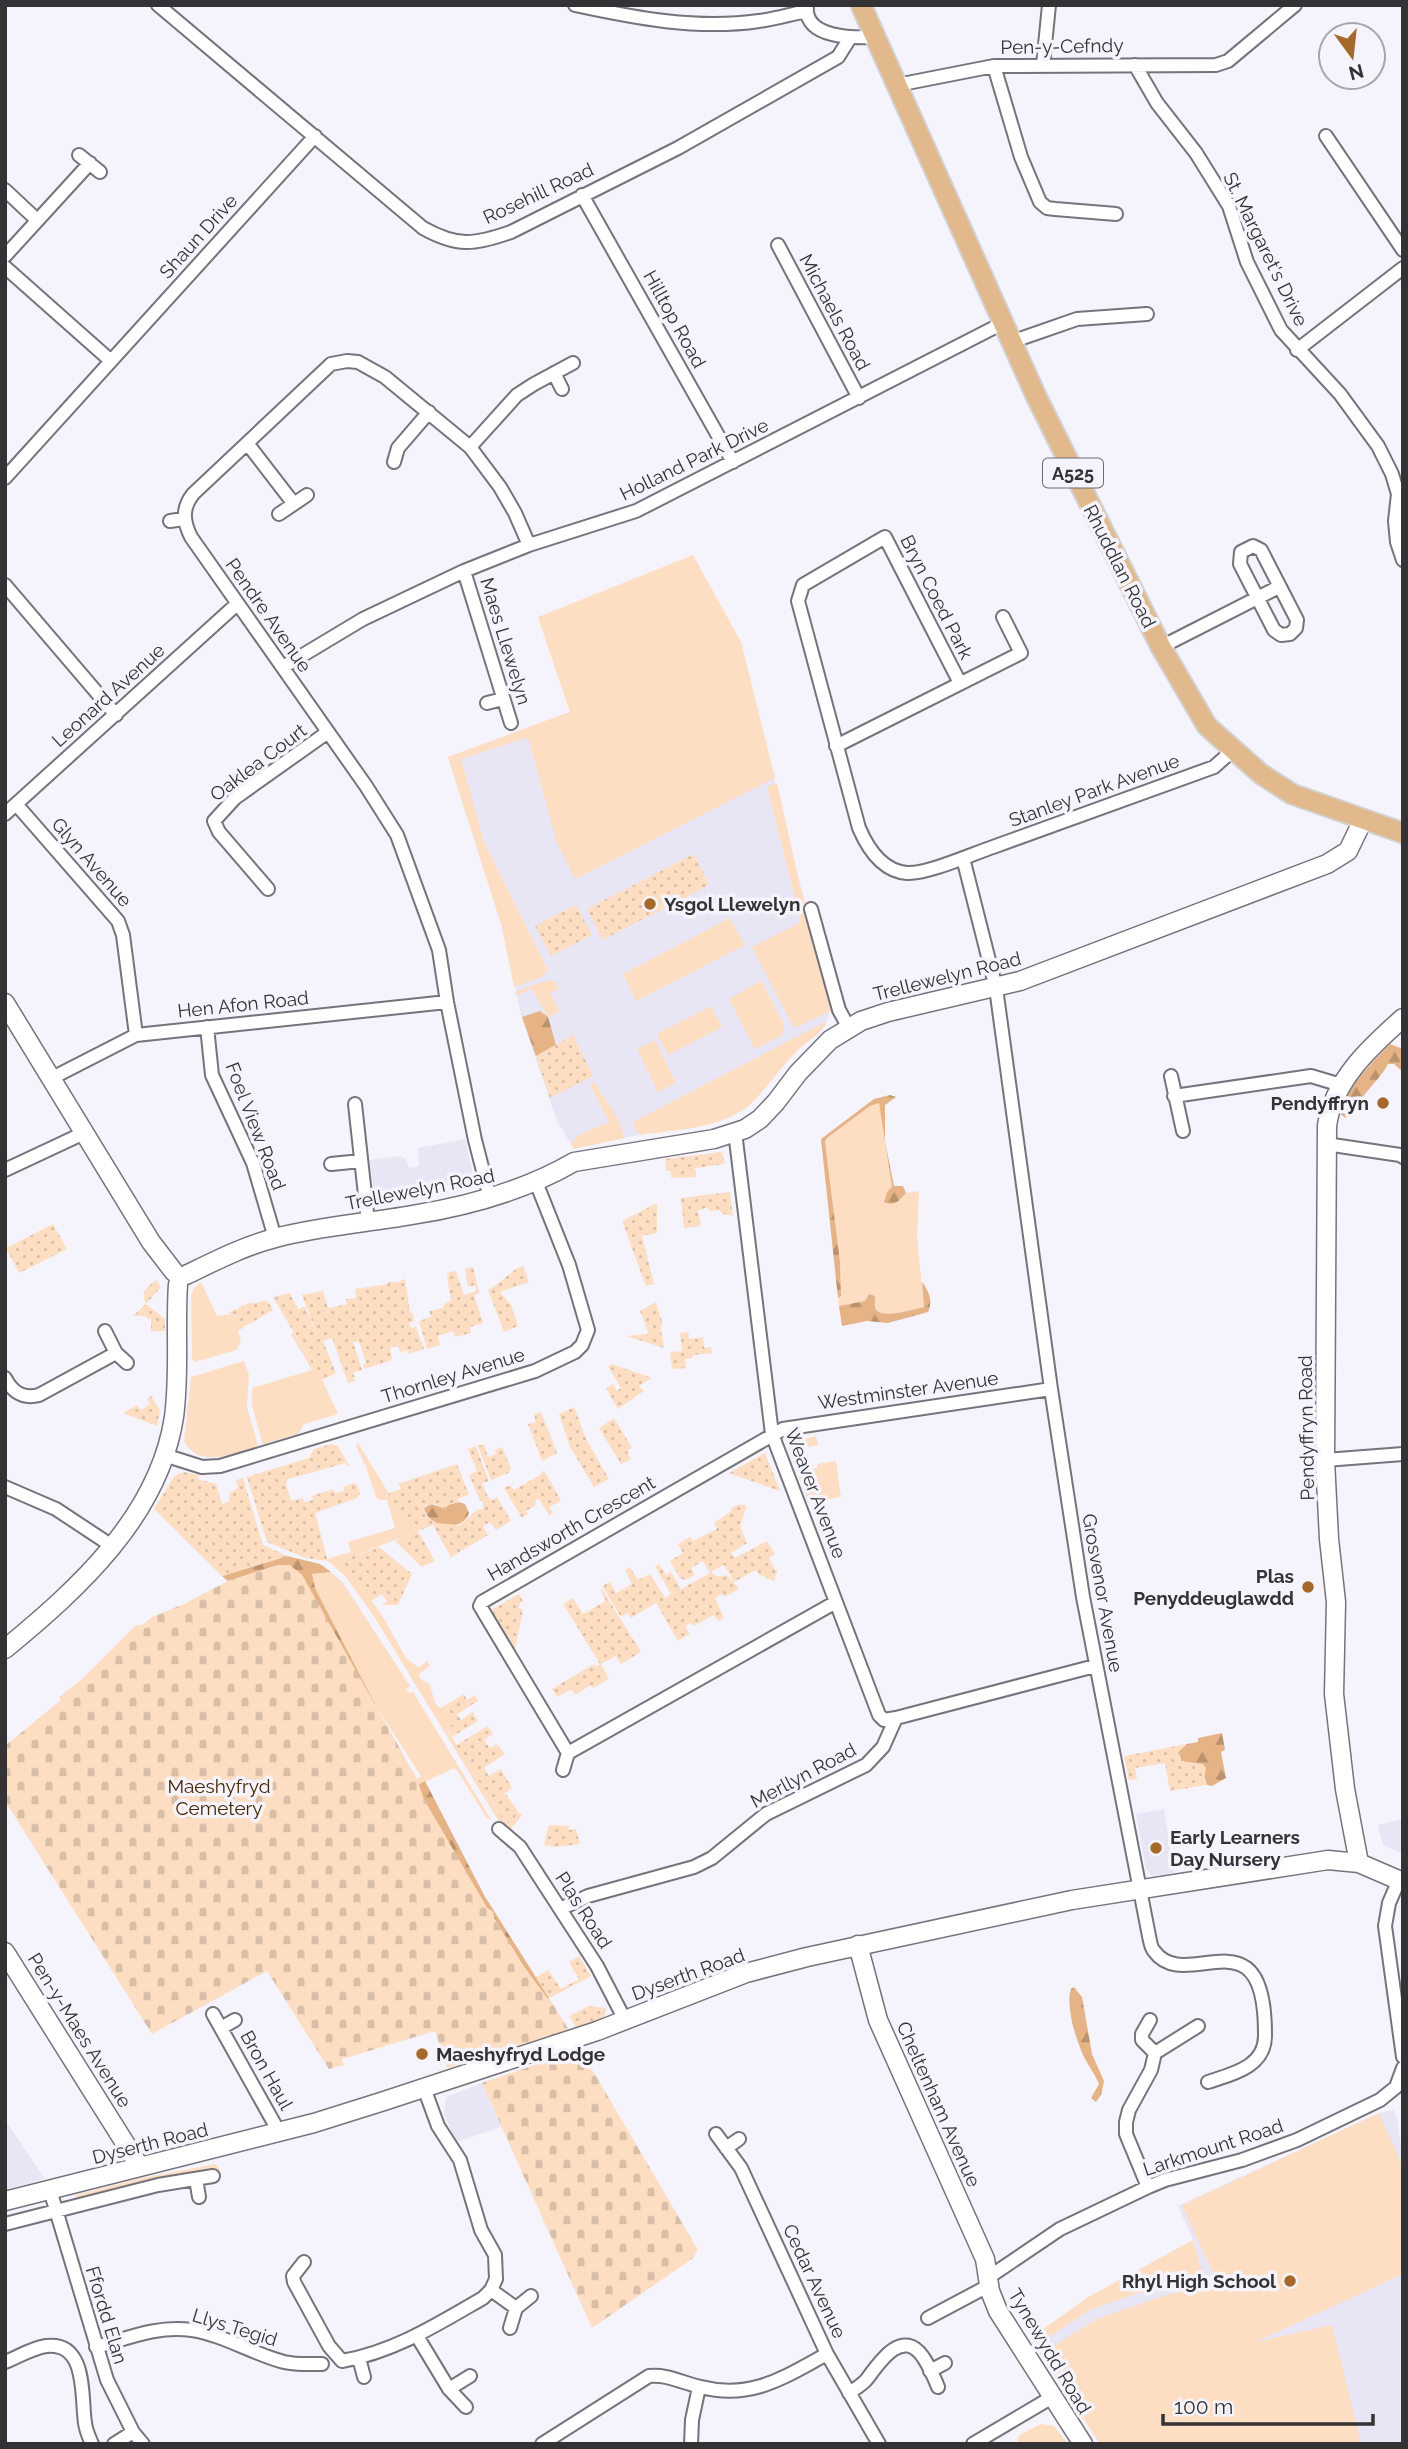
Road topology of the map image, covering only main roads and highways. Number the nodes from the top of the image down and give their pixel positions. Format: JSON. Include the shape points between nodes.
{"nodes":[{"id":1,"x":861,"y":5,"type":"edge"},
{"id":2,"x":1403,"y":833,"type":"edge"}],
"edges":[{"from":1,"to":2,"type":"main road","name":"Rhuddlan Road","number":"A525","via":[[1076,479],[1161,647],[1207,726],[1261,774],[1292,793]]}]}
